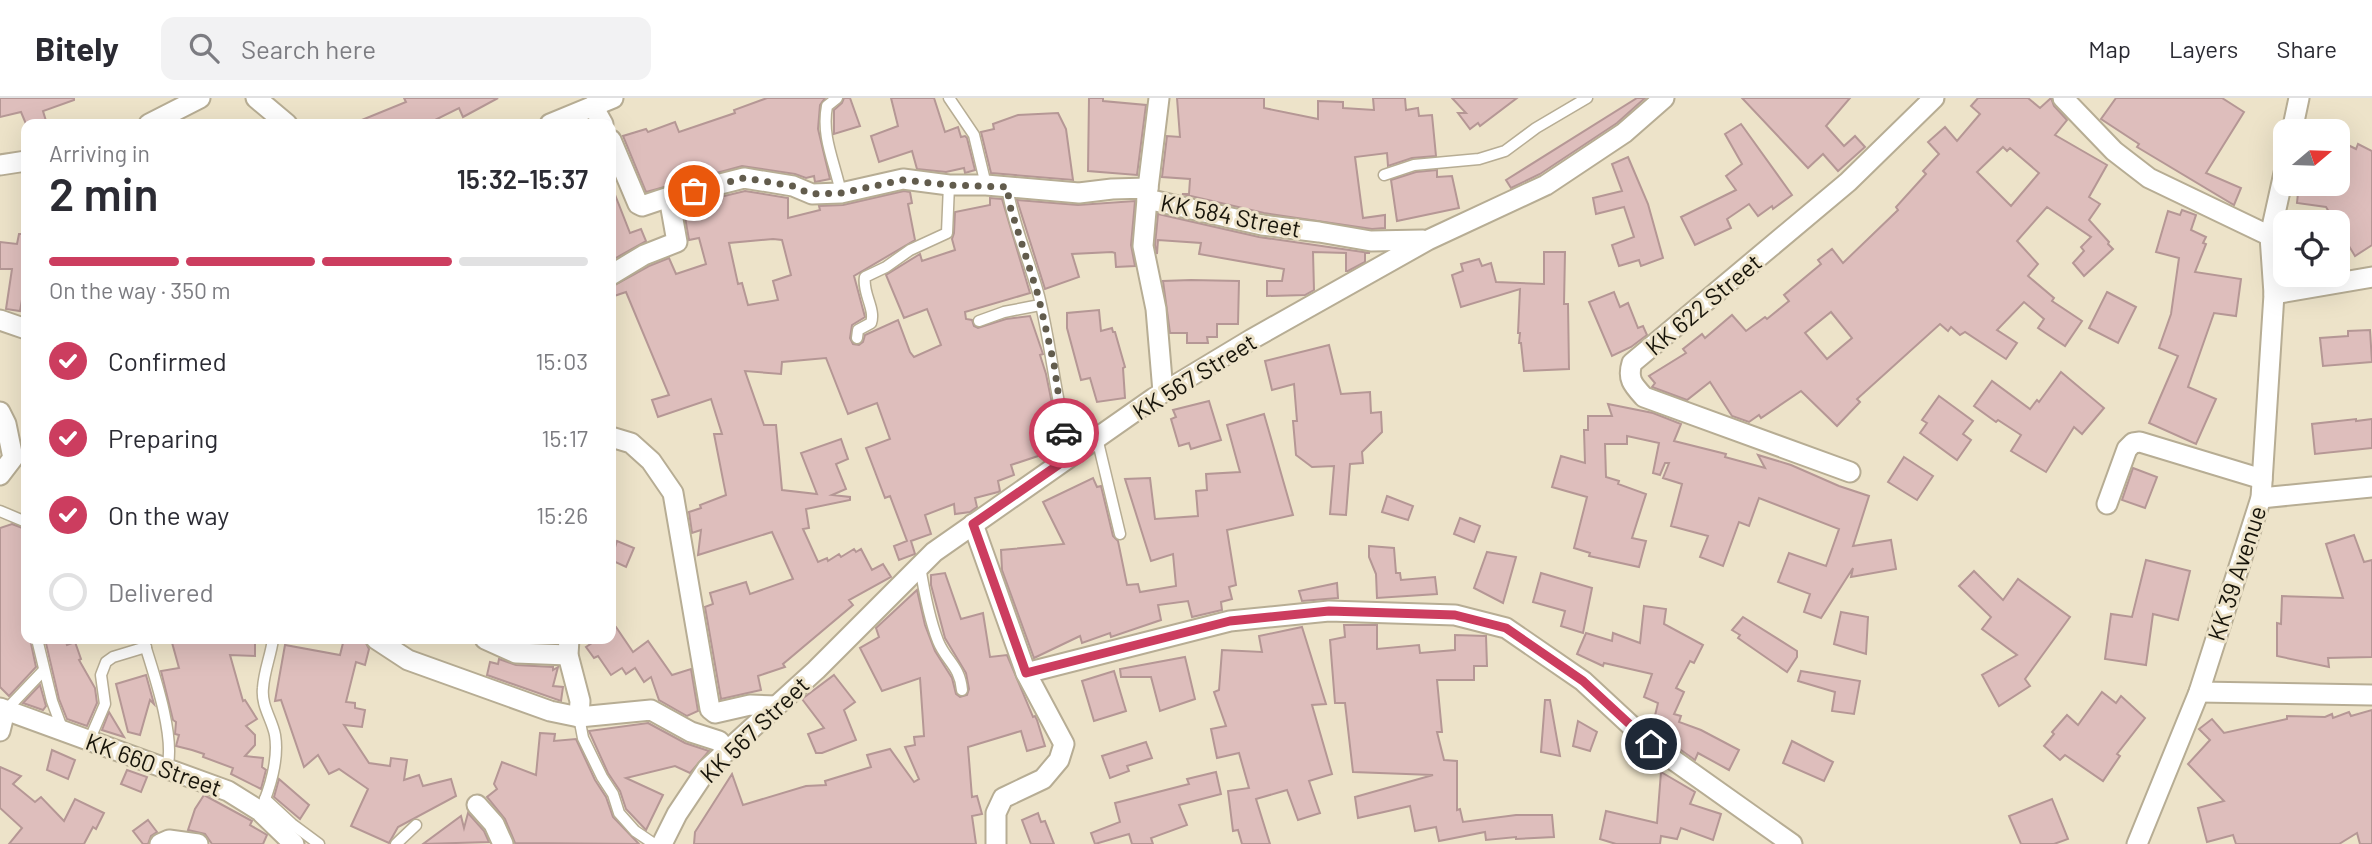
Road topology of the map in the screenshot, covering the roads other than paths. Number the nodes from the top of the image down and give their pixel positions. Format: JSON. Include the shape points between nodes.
{"nodes":[{"id":1,"x":200,"y":98,"type":"edge"},
{"id":2,"x":256,"y":98,"type":"edge"},
{"id":3,"x":613,"y":98,"type":"edge"},
{"id":4,"x":837,"y":98,"type":"edge"},
{"id":5,"x":949,"y":98,"type":"edge"},
{"id":6,"x":1159,"y":98,"type":"edge"},
{"id":7,"x":1587,"y":98,"type":"edge"},
{"id":8,"x":1664,"y":98,"type":"edge"},
{"id":9,"x":1934,"y":98,"type":"edge"},
{"id":10,"x":2063,"y":98,"type":"edge"},
{"id":11,"x":2299,"y":98,"type":"edge"},
{"id":12,"x":593,"y":106,"type":"junction"},
{"id":13,"x":159,"y":119,"type":"edge"},
{"id":14,"x":281,"y":119,"type":"edge"},
{"id":15,"x":562,"y":119,"type":"edge"},
{"id":16,"x":600,"y":119,"type":"edge"},
{"id":17,"x":2295,"y":119,"type":"edge"},
{"id":18,"x":616,"y":152,"type":"edge"},
{"id":19,"x":21,"y":162,"type":"edge"},
{"id":20,"x":0,"y":165,"type":"edge"},
{"id":21,"x":1384,"y":175,"type":"dead end"},
{"id":22,"x":949,"y":185,"type":"junction"},
{"id":23,"x":986,"y":185,"type":"junction"},
{"id":24,"x":1007,"y":187,"type":"junction"},
{"id":25,"x":841,"y":193,"type":"junction"},
{"id":26,"x":1147,"y":194,"type":"junction"},
{"id":27,"x":2279,"y":196,"type":"edge"},
{"id":28,"x":669,"y":197,"type":"junction"},
{"id":29,"x":2270,"y":236,"type":"junction"},
{"id":30,"x":1428,"y":240,"type":"junction"},
{"id":31,"x":616,"y":272,"type":"edge"},
{"id":32,"x":2372,"y":277,"type":"edge"},
{"id":33,"x":2274,"y":294,"type":"junction"},
{"id":34,"x":1040,"y":305,"type":"junction"},
{"id":35,"x":0,"y":320,"type":"edge"},
{"id":36,"x":979,"y":321,"type":"dead end"},
{"id":37,"x":21,"y":327,"type":"edge"},
{"id":38,"x":857,"y":338,"type":"dead end"},
{"id":39,"x":1163,"y":393,"type":"junction"},
{"id":40,"x":0,"y":412,"type":"edge"},
{"id":41,"x":616,"y":438,"type":"edge"},
{"id":42,"x":1096,"y":438,"type":"junction"},
{"id":43,"x":1071,"y":456,"type":"junction"},
{"id":44,"x":19,"y":461,"type":"edge"},
{"id":45,"x":1850,"y":472,"type":"dead end"},
{"id":46,"x":0,"y":475,"type":"edge"},
{"id":47,"x":2372,"y":487,"type":"edge"},
{"id":48,"x":2261,"y":489,"type":"junction"},
{"id":49,"x":2107,"y":504,"type":"dead end"},
{"id":50,"x":0,"y":511,"type":"edge"},
{"id":51,"x":21,"y":520,"type":"edge"},
{"id":52,"x":973,"y":524,"type":"junction"},
{"id":53,"x":1120,"y":534,"type":"dead end"},
{"id":54,"x":920,"y":565,"type":"junction"},
{"id":55,"x":38,"y":644,"type":"edge"},
{"id":56,"x":142,"y":644,"type":"edge"},
{"id":57,"x":144,"y":644,"type":"edge"},
{"id":58,"x":272,"y":644,"type":"edge"},
{"id":59,"x":384,"y":644,"type":"edge"},
{"id":60,"x":496,"y":644,"type":"edge"},
{"id":61,"x":568,"y":647,"type":"edge"},
{"id":62,"x":44,"y":670,"type":"junction"},
{"id":63,"x":1026,"y":673,"type":"junction"},
{"id":64,"x":962,"y":690,"type":"dead end"},
{"id":65,"x":2199,"y":692,"type":"junction"},
{"id":66,"x":2372,"y":695,"type":"edge"},
{"id":67,"x":776,"y":706,"type":"junction"},
{"id":68,"x":3,"y":709,"type":"edge"},
{"id":69,"x":579,"y":717,"type":"junction"},
{"id":70,"x":0,"y":731,"type":"edge"},
{"id":71,"x":63,"y":731,"type":"junction"},
{"id":72,"x":89,"y":741,"type":"junction"},
{"id":73,"x":727,"y":751,"type":"junction"},
{"id":74,"x":167,"y":768,"type":"junction"},
{"id":75,"x":263,"y":805,"type":"junction"},
{"id":76,"x":477,"y":805,"type":"dead end"},
{"id":77,"x":416,"y":825,"type":"dead end"},
{"id":78,"x":160,"y":844,"type":"edge"},
{"id":79,"x":198,"y":844,"type":"edge"},
{"id":80,"x":294,"y":844,"type":"edge"},
{"id":81,"x":319,"y":844,"type":"edge"},
{"id":82,"x":397,"y":844,"type":"edge"},
{"id":83,"x":502,"y":844,"type":"edge"},
{"id":84,"x":654,"y":844,"type":"edge"},
{"id":85,"x":662,"y":844,"type":"edge"},
{"id":86,"x":996,"y":844,"type":"edge"},
{"id":87,"x":1791,"y":844,"type":"edge"},
{"id":88,"x":2137,"y":844,"type":"edge"}],
"edges":[{"from":1,"to":13,"type":"street"},
{"from":2,"to":14,"type":"street"},
{"from":3,"to":12,"type":"street"},
{"from":4,"to":25,"type":"lane","via":[[827,106],[824,122]]},
{"from":5,"to":23,"type":"lane","via":[[974,135]]},
{"from":6,"to":26,"type":"street"},
{"from":7,"to":21,"type":"lane","via":[[1504,151],[1479,159],[1414,165]]},
{"from":8,"to":30,"type":"street","name":"KK 567 Street","via":[[1624,133],[1546,185]]},
{"from":9,"to":45,"type":"street","name":"KK 622 Street","via":[[1848,182],[1632,363],[1629,373],[1644,397]]},
{"from":10,"to":29,"type":"street","via":[[2113,150],[2149,178]]},
{"from":11,"to":17,"type":"street"},
{"from":12,"to":15,"type":"street"},
{"from":12,"to":16,"type":"street"},
{"from":18,"to":28,"type":"street","name":"KK 584 Street","via":[[638,204]]},
{"from":19,"to":20,"type":"street"},
{"from":22,"to":23,"type":"street","name":"KK 584 Street"},
{"from":22,"to":25,"type":"street","name":"KK 584 Street","via":[[903,180]]},
{"from":22,"to":38,"type":"lane","via":[[947,233],[865,277],[873,318],[858,330]]},
{"from":23,"to":24,"type":"street","name":"KK 584 Street"},
{"from":24,"to":26,"type":"street","name":"KK 584 Street","via":[[1079,193],[1112,188]]},
{"from":24,"to":34,"type":"lane"},
{"from":25,"to":28,"type":"street","name":"KK 584 Street","via":[[811,194],[793,186],[744,178]]},
{"from":26,"to":30,"type":"street","name":"KK 584 Street","via":[[1262,225],[1371,241]]},
{"from":26,"to":39,"type":"street","via":[[1143,246],[1156,309]]},
{"from":27,"to":29,"type":"street","name":"KK 39 Avenue"},
{"from":28,"to":31,"type":"street","via":[[677,242]]},
{"from":29,"to":33,"type":"street","name":"KK 39 Avenue"},
{"from":30,"to":39,"type":"street","name":"KK 567 Street"},
{"from":32,"to":33,"type":"street"},
{"from":33,"to":48,"type":"street","name":"KK 39 Avenue"},
{"from":34,"to":36,"type":"lane"},
{"from":34,"to":43,"type":"lane"},
{"from":35,"to":37,"type":"street"},
{"from":39,"to":42,"type":"street","name":"KK 567 Street"},
{"from":40,"to":44,"type":"street"},
{"from":41,"to":67,"type":"street","via":[[631,443],[651,461],[673,493],[710,709],[715,713],[750,705]]},
{"from":42,"to":43,"type":"street","name":"KK 567 Street"},
{"from":42,"to":53,"type":"lane"},
{"from":43,"to":52,"type":"street","name":"KK 567 Street"},
{"from":44,"to":46,"type":"street"},
{"from":47,"to":48,"type":"street"},
{"from":48,"to":49,"type":"street","via":[[2140,442],[2127,449]]},
{"from":48,"to":65,"type":"street","name":"KK 39 Avenue"},
{"from":50,"to":51,"type":"lane"},
{"from":52,"to":54,"type":"street","name":"KK 567 Street"},
{"from":52,"to":63,"type":"street"},
{"from":54,"to":64,"type":"lane","via":[[939,643],[958,671]]},
{"from":54,"to":67,"type":"street","name":"KK 567 Street"},
{"from":55,"to":62,"type":"lane"},
{"from":56,"to":72,"type":"lane","via":[[106,662],[101,675],[105,705]]},
{"from":57,"to":74,"type":"lane","via":[[165,727],[170,756]]},
{"from":58,"to":75,"type":"lane","via":[[262,688],[265,713],[275,737]]},
{"from":59,"to":69,"type":"street","via":[[408,660]]},
{"from":60,"to":61,"type":"street","via":[[516,653]]},
{"from":61,"to":69,"type":"street"},
{"from":62,"to":68,"type":"lane"},
{"from":62,"to":71,"type":"lane"},
{"from":63,"to":86,"type":"street","via":[[1064,744],[1059,760],[1043,779],[1003,798],[996,813]]},
{"from":63,"to":87,"type":"street","via":[[1230,621],[1329,611],[1455,615],[1506,628],[1572,673],[1651,744]]},
{"from":65,"to":66,"type":"street"},
{"from":65,"to":88,"type":"street","name":"KK 39 Avenue"},
{"from":67,"to":73,"type":"street","name":"KK 567 Street"},
{"from":68,"to":70,"type":"street"},
{"from":68,"to":71,"type":"street","name":"KK 660 Street"},
{"from":69,"to":73,"type":"street","via":[[652,710],[691,732],[719,741]]},
{"from":69,"to":84,"type":"lane","via":[[583,738],[619,813]]},
{"from":71,"to":72,"type":"street","name":"KK 660 Street"},
{"from":72,"to":74,"type":"street","name":"KK 660 Street"},
{"from":73,"to":85,"type":"street","name":"KK 567 Street","via":[[708,769]]},
{"from":74,"to":75,"type":"street","name":"KK 660 Street"},
{"from":75,"to":80,"type":"street","name":"KK 660 Street"},
{"from":75,"to":81,"type":"lane"},
{"from":76,"to":83,"type":"street","via":[[494,824]]},
{"from":77,"to":82,"type":"lane"},
{"from":78,"to":79,"type":"street","via":[[169,840]]}]}
